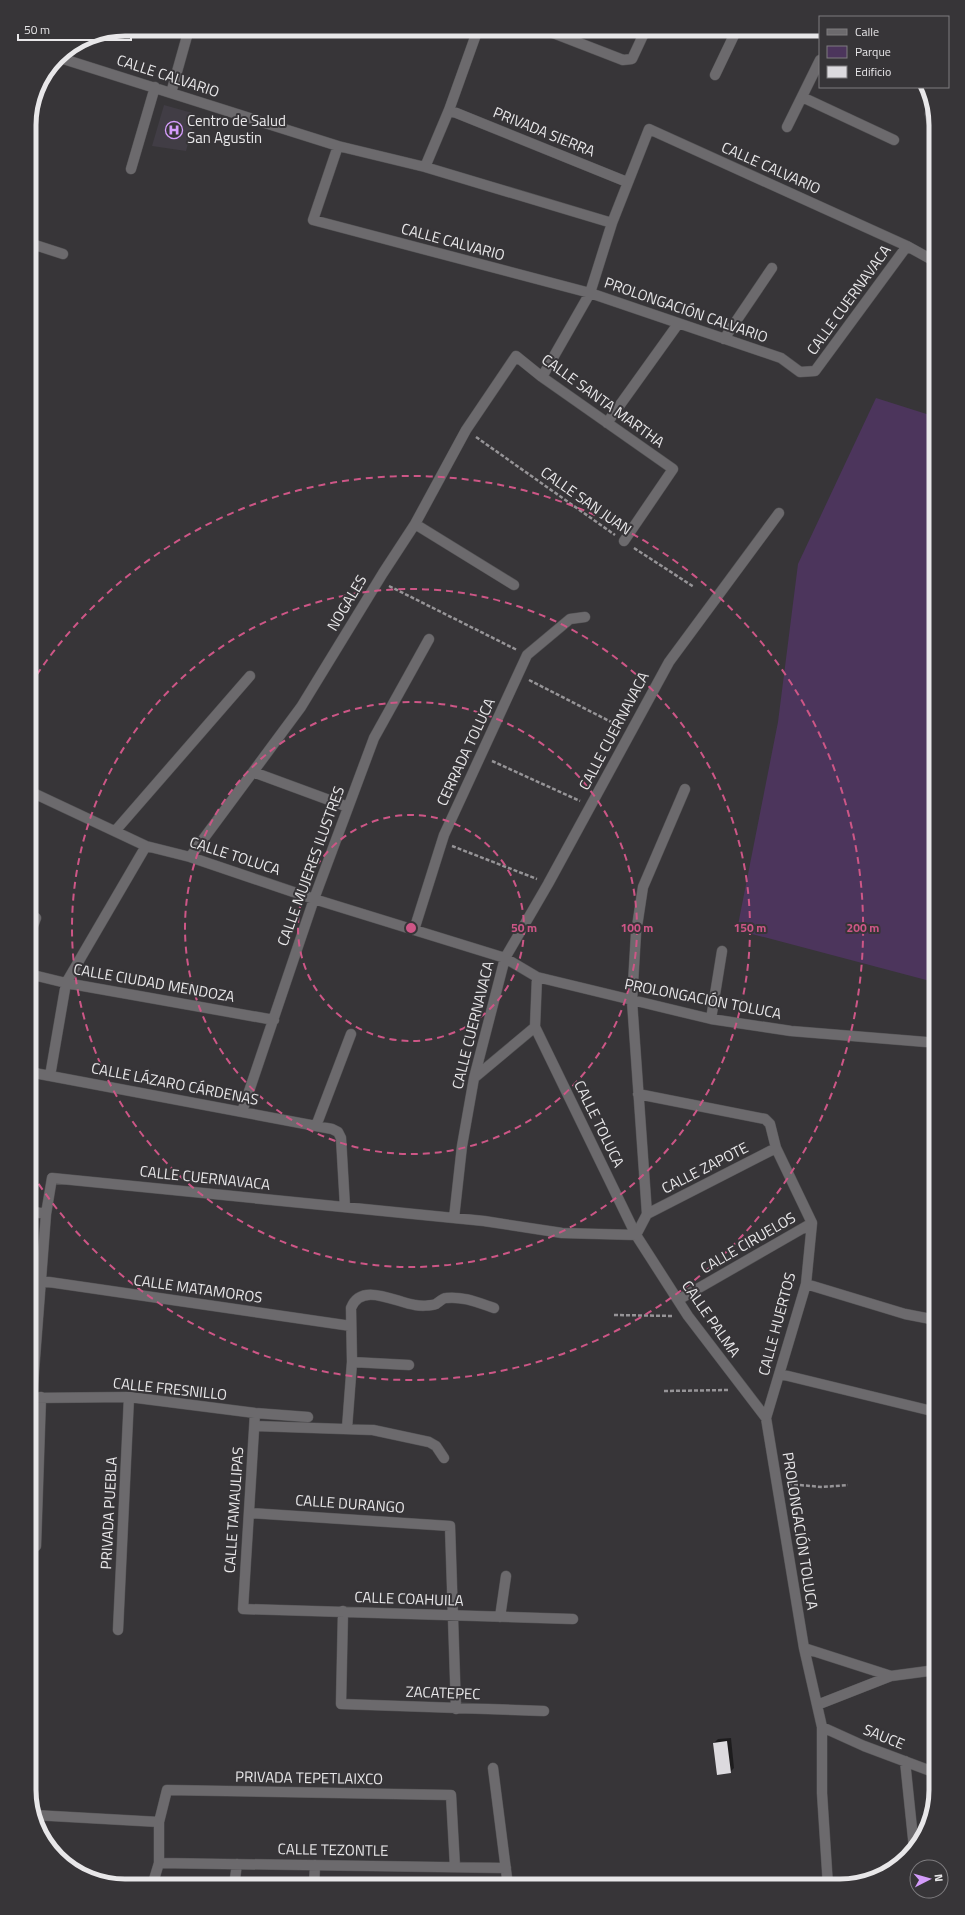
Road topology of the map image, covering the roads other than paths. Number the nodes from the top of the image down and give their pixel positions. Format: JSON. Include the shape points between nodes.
{"nodes":[{"id":1,"x":187,"y":36,"type":"edge"},
{"id":2,"x":475,"y":36,"type":"edge"},
{"id":3,"x":560,"y":36,"type":"edge"},
{"id":4,"x":643,"y":36,"type":"edge"},
{"id":5,"x":734,"y":36,"type":"edge"},
{"id":6,"x":65,"y":59,"type":"edge"},
{"id":7,"x":819,"y":62,"type":"edge"},
{"id":8,"x":715,"y":75,"type":"dead end"},
{"id":9,"x":155,"y":88,"type":"junction"},
{"id":10,"x":171,"y":93,"type":"junction"},
{"id":11,"x":802,"y":97,"type":"junction"},
{"id":12,"x":449,"y":110,"type":"junction"},
{"id":13,"x":787,"y":127,"type":"dead end"},
{"id":14,"x":894,"y":140,"type":"dead end"},
{"id":15,"x":338,"y":146,"type":"junction"},
{"id":16,"x":425,"y":167,"type":"junction"},
{"id":17,"x":131,"y":169,"type":"dead end"},
{"id":18,"x":627,"y":182,"type":"junction"},
{"id":19,"x":612,"y":223,"type":"junction"},
{"id":20,"x":36,"y":245,"type":"edge"},
{"id":21,"x":907,"y":246,"type":"junction"},
{"id":22,"x":63,"y":254,"type":"dead end"},
{"id":23,"x":929,"y":258,"type":"edge"},
{"id":24,"x":772,"y":268,"type":"dead end"},
{"id":25,"x":590,"y":293,"type":"junction"},
{"id":26,"x":678,"y":324,"type":"junction"},
{"id":27,"x":724,"y":339,"type":"junction"},
{"id":28,"x":516,"y":356,"type":"joint"},
{"id":29,"x":815,"y":371,"type":"joint"},
{"id":30,"x":542,"y":377,"type":"junction"},
{"id":31,"x":607,"y":423,"type":"junction"},
{"id":32,"x":779,"y":513,"type":"dead end"},
{"id":33,"x":416,"y":524,"type":"junction"},
{"id":34,"x":624,"y":540,"type":"road end"},
{"id":35,"x":514,"y":585,"type":"dead end"},
{"id":36,"x":585,"y":617,"type":"dead end"},
{"id":37,"x":429,"y":639,"type":"dead end"},
{"id":38,"x":250,"y":676,"type":"dead end"},
{"id":39,"x":253,"y":772,"type":"junction"},
{"id":40,"x":685,"y":789,"type":"dead end"},
{"id":41,"x":36,"y":794,"type":"edge"},
{"id":42,"x":348,"y":807,"type":"junction"},
{"id":43,"x":116,"y":830,"type":"junction"},
{"id":44,"x":146,"y":846,"type":"junction"},
{"id":45,"x":190,"y":856,"type":"junction"},
{"id":46,"x":314,"y":899,"type":"junction"},
{"id":47,"x":414,"y":930,"type":"junction"},
{"id":48,"x":722,"y":951,"type":"dead end"},
{"id":49,"x":505,"y":958,"type":"junction"},
{"id":50,"x":36,"y":976,"type":"edge"},
{"id":51,"x":537,"y":977,"type":"junction"},
{"id":52,"x":66,"y":983,"type":"junction"},
{"id":53,"x":632,"y":1001,"type":"junction"},
{"id":54,"x":711,"y":1019,"type":"junction"},
{"id":55,"x":274,"y":1020,"type":"junction"},
{"id":56,"x":535,"y":1027,"type":"junction"},
{"id":57,"x":351,"y":1034,"type":"dead end"},
{"id":58,"x":926,"y":1042,"type":"dead end"},
{"id":59,"x":36,"y":1073,"type":"edge"},
{"id":60,"x":50,"y":1076,"type":"junction"},
{"id":61,"x":474,"y":1078,"type":"junction"},
{"id":62,"x":638,"y":1094,"type":"junction"},
{"id":63,"x":242,"y":1112,"type":"junction"},
{"id":64,"x":316,"y":1126,"type":"junction"},
{"id":65,"x":776,"y":1148,"type":"junction"},
{"id":66,"x":345,"y":1207,"type":"junction"},
{"id":67,"x":36,"y":1212,"type":"edge"},
{"id":68,"x":46,"y":1214,"type":"junction"},
{"id":69,"x":647,"y":1214,"type":"junction"},
{"id":70,"x":454,"y":1218,"type":"junction"},
{"id":71,"x":812,"y":1223,"type":"junction"},
{"id":72,"x":636,"y":1234,"type":"junction"},
{"id":73,"x":42,"y":1281,"type":"junction"},
{"id":74,"x":806,"y":1284,"type":"junction"},
{"id":75,"x":678,"y":1300,"type":"junction"},
{"id":76,"x":494,"y":1308,"type":"dead end"},
{"id":77,"x":929,"y":1319,"type":"edge"},
{"id":78,"x":351,"y":1326,"type":"junction"},
{"id":79,"x":352,"y":1362,"type":"junction"},
{"id":80,"x":409,"y":1366,"type":"dead end"},
{"id":81,"x":36,"y":1368,"type":"edge"},
{"id":82,"x":780,"y":1374,"type":"junction"},
{"id":83,"x":36,"y":1397,"type":"edge"},
{"id":84,"x":129,"y":1397,"type":"junction"},
{"id":85,"x":929,"y":1410,"type":"edge"},
{"id":86,"x":256,"y":1413,"type":"junction"},
{"id":87,"x":308,"y":1417,"type":"dead end"},
{"id":88,"x":766,"y":1418,"type":"junction"},
{"id":89,"x":255,"y":1426,"type":"junction"},
{"id":90,"x":347,"y":1428,"type":"junction"},
{"id":91,"x":444,"y":1458,"type":"dead end"},
{"id":92,"x":249,"y":1513,"type":"junction"},
{"id":93,"x":506,"y":1576,"type":"dead end"},
{"id":94,"x":243,"y":1610,"type":"joint"},
{"id":95,"x":343,"y":1611,"type":"junction"},
{"id":96,"x":454,"y":1615,"type":"junction"},
{"id":97,"x":500,"y":1617,"type":"junction"},
{"id":98,"x":573,"y":1619,"type":"dead end"},
{"id":99,"x":118,"y":1630,"type":"dead end"},
{"id":100,"x":804,"y":1648,"type":"junction"},
{"id":101,"x":929,"y":1671,"type":"edge"},
{"id":102,"x":891,"y":1676,"type":"junction"},
{"id":103,"x":817,"y":1705,"type":"junction"},
{"id":104,"x":456,"y":1708,"type":"junction"},
{"id":105,"x":544,"y":1711,"type":"dead end"},
{"id":106,"x":822,"y":1727,"type":"junction"},
{"id":107,"x":905,"y":1762,"type":"junction"},
{"id":108,"x":493,"y":1768,"type":"dead end"},
{"id":109,"x":929,"y":1771,"type":"edge"},
{"id":110,"x":40,"y":1815,"type":"edge"},
{"id":111,"x":159,"y":1822,"type":"junction"},
{"id":112,"x":913,"y":1840,"type":"edge"},
{"id":113,"x":160,"y":1863,"type":"junction"},
{"id":114,"x":237,"y":1864,"type":"junction"},
{"id":115,"x":315,"y":1865,"type":"junction"},
{"id":116,"x":455,"y":1868,"type":"junction"},
{"id":117,"x":506,"y":1868,"type":"junction"},
{"id":118,"x":154,"y":1879,"type":"edge"},
{"id":119,"x":235,"y":1879,"type":"edge"},
{"id":120,"x":314,"y":1879,"type":"edge"},
{"id":121,"x":507,"y":1879,"type":"edge"},
{"id":122,"x":828,"y":1879,"type":"edge"}],
"edges":[{"from":1,"to":10,"type":"street"},
{"from":2,"to":12,"type":"street"},
{"from":3,"to":4,"type":"street","via":[[622,60],[632,59]]},
{"from":5,"to":8,"type":"street"},
{"from":6,"to":9,"type":"street","name":"CALLE CALVARIO"},
{"from":7,"to":11,"type":"street"},
{"from":9,"to":10,"type":"street","name":"CALLE CALVARIO"},
{"from":9,"to":17,"type":"street"},
{"from":10,"to":15,"type":"street","name":"CALLE CALVARIO"},
{"from":11,"to":13,"type":"street"},
{"from":11,"to":14,"type":"street"},
{"from":12,"to":16,"type":"street"},
{"from":12,"to":18,"type":"street","name":"PRIVADA SIERRA"},
{"from":15,"to":16,"type":"street","name":"CALLE CALVARIO"},
{"from":15,"to":25,"type":"street","name":"CALLE CALVARIO","via":[[313,220]]},
{"from":16,"to":19,"type":"street","name":"CALLE CALVARIO"},
{"from":18,"to":19,"type":"street","name":"CALLE CALVARIO"},
{"from":18,"to":21,"type":"street","name":"CALLE CALVARIO","via":[[649,129]]},
{"from":19,"to":25,"type":"street","name":"CALLE CALVARIO"},
{"from":20,"to":22,"type":"street"},
{"from":21,"to":23,"type":"street"},
{"from":21,"to":29,"type":"street","name":"CALLE CUERNAVACA"},
{"from":24,"to":27,"type":"street"},
{"from":25,"to":26,"type":"street","name":"PROLONGACIÓN CALVARIO"},
{"from":25,"to":30,"type":"street","name":"PROLONGACIÓN CALVARIO"},
{"from":26,"to":27,"type":"street","name":"PROLONGACIÓN CALVARIO"},
{"from":26,"to":31,"type":"street"},
{"from":27,"to":29,"type":"street","name":"PROLONGACIÓN CALVARIO","via":[[781,358],[800,372]]},
{"from":28,"to":30,"type":"street","name":"CALLE SANTA MARTHA"},
{"from":28,"to":33,"type":"street","name":"NOGALES","via":[[466,430]]},
{"from":30,"to":31,"type":"street","name":"CALLE SANTA MARTHA"},
{"from":31,"to":34,"type":"street","name":"CALLE SANTA MARTHA","via":[[672,469]]},
{"from":32,"to":49,"type":"street","name":"CALLE CUERNAVACA","via":[[669,662]]},
{"from":33,"to":35,"type":"street"},
{"from":33,"to":39,"type":"street","name":"NOGALES","via":[[378,580],[301,706]]},
{"from":36,"to":47,"type":"street","name":"CERRADA TOLUCA","via":[[570,619],[527,655],[442,842]]},
{"from":37,"to":42,"type":"street","name":"CALLE MUJERES ILUSTRES","via":[[374,738]]},
{"from":38,"to":43,"type":"street"},
{"from":39,"to":42,"type":"street"},
{"from":39,"to":45,"type":"street","name":"NOGALES"},
{"from":40,"to":53,"type":"street","via":[[643,887],[636,933]]},
{"from":41,"to":43,"type":"street","name":"CALLE TOLUCA"},
{"from":42,"to":46,"type":"street","name":"CALLE MUJERES ILUSTRES"},
{"from":43,"to":44,"type":"street","name":"CALLE TOLUCA"},
{"from":44,"to":45,"type":"street","name":"CALLE TOLUCA"},
{"from":44,"to":52,"type":"street"},
{"from":45,"to":46,"type":"street","name":"CALLE TOLUCA"},
{"from":46,"to":47,"type":"street","name":"CALLE TOLUCA"},
{"from":46,"to":55,"type":"street","name":"CALLE MUJERES ILUSTRES"},
{"from":47,"to":49,"type":"street","name":"CALLE TOLUCA"},
{"from":48,"to":54,"type":"street"},
{"from":49,"to":51,"type":"street","name":"PROLONGACIÓN TOLUCA"},
{"from":49,"to":61,"type":"street","name":"CALLE CUERNAVACA"},
{"from":50,"to":52,"type":"street","name":"CALLE CIUDAD MENDOZA"},
{"from":51,"to":53,"type":"street","name":"PROLONGACIÓN TOLUCA"},
{"from":51,"to":56,"type":"street"},
{"from":52,"to":55,"type":"street","name":"CALLE CIUDAD MENDOZA"},
{"from":52,"to":60,"type":"street"},
{"from":53,"to":54,"type":"street","name":"PROLONGACIÓN TOLUCA"},
{"from":53,"to":62,"type":"street"},
{"from":54,"to":58,"type":"street","name":"PROLONGACIÓN TOLUCA","via":[[791,1032]]},
{"from":55,"to":63,"type":"street","name":"CALLE MUJERES ILUSTRES"},
{"from":56,"to":61,"type":"street"},
{"from":56,"to":72,"type":"street","name":"CALLE TOLUCA"},
{"from":57,"to":64,"type":"street"},
{"from":59,"to":60,"type":"street","name":"CALLE LÁZARO CÁRDENAS"},
{"from":60,"to":63,"type":"street","name":"CALLE LÁZARO CÁRDENAS"},
{"from":61,"to":70,"type":"street","name":"CALLE CUERNAVACA","via":[[462,1146]]},
{"from":62,"to":65,"type":"street","via":[[765,1119],[770,1124]]},
{"from":62,"to":69,"type":"street"},
{"from":63,"to":64,"type":"street","name":"CALLE LÁZARO CÁRDENAS"},
{"from":64,"to":66,"type":"street","name":"CALLE LÁZARO CÁRDENAS","via":[[338,1132],[341,1138]]},
{"from":65,"to":69,"type":"street","name":"CALLE ZAPOTE"},
{"from":65,"to":71,"type":"street"},
{"from":66,"to":68,"type":"street","name":"CALLE CUERNAVACA","via":[[52,1178]]},
{"from":66,"to":70,"type":"street","name":"CALLE CUERNAVACA"},
{"from":67,"to":68,"type":"street"},
{"from":68,"to":73,"type":"street"},
{"from":69,"to":72,"type":"street"},
{"from":70,"to":72,"type":"street","via":[[562,1233]]},
{"from":71,"to":74,"type":"street","name":"CALLE HUERTOS"},
{"from":71,"to":75,"type":"street","name":"CALLE CIRUELOS"},
{"from":72,"to":75,"type":"street","name":"CALLE PALMA"},
{"from":73,"to":78,"type":"street","name":"CALLE MATAMOROS"},
{"from":73,"to":81,"type":"street"},
{"from":74,"to":77,"type":"street","via":[[905,1314]]},
{"from":74,"to":82,"type":"street","name":"CALLE HUERTOS"},
{"from":75,"to":88,"type":"street","name":"CALLE PALMA"},
{"from":76,"to":78,"type":"street","via":[[472,1300],[445,1298],[434,1305],[414,1306],[390,1297],[368,1295],[353,1302]]},
{"from":78,"to":79,"type":"street"},
{"from":79,"to":80,"type":"street"},
{"from":79,"to":90,"type":"street"},
{"from":82,"to":85,"type":"street"},
{"from":82,"to":88,"type":"street","name":"CALLE HUERTOS"},
{"from":83,"to":84,"type":"street","name":"CALLE FRESNILLO"},
{"from":84,"to":86,"type":"street","name":"CALLE FRESNILLO"},
{"from":84,"to":99,"type":"street","name":"PRIVADA PUEBLA"},
{"from":86,"to":87,"type":"street","name":"CALLE FRESNILLO"},
{"from":86,"to":89,"type":"street","name":"CALLE TAMAULIPAS"},
{"from":88,"to":100,"type":"street","name":"PROLONGACIÓN TOLUCA"},
{"from":89,"to":90,"type":"street"},
{"from":89,"to":92,"type":"street","name":"CALLE TAMAULIPAS"},
{"from":90,"to":91,"type":"street","via":[[373,1430],[429,1442],[436,1446]]},
{"from":92,"to":94,"type":"street","name":"CALLE TAMAULIPAS"},
{"from":92,"to":96,"type":"street","name":"CALLE DURANGO","via":[[450,1526]]},
{"from":93,"to":97,"type":"street"},
{"from":94,"to":95,"type":"street","name":"CALLE COAHUILA"},
{"from":95,"to":96,"type":"street","name":"CALLE COAHUILA"},
{"from":95,"to":104,"type":"street","name":"ZACATEPEC","via":[[341,1704]]},
{"from":96,"to":97,"type":"street","name":"CALLE COAHUILA"},
{"from":96,"to":104,"type":"street"},
{"from":97,"to":98,"type":"street","name":"CALLE COAHUILA"},
{"from":100,"to":102,"type":"street"},
{"from":100,"to":103,"type":"street","name":"PROLONGACIÓN TOLUCA"},
{"from":101,"to":102,"type":"street"},
{"from":102,"to":103,"type":"street"},
{"from":103,"to":106,"type":"street","name":"PROLONGACIÓN TOLUCA"},
{"from":104,"to":105,"type":"street","name":"ZACATEPEC"},
{"from":106,"to":107,"type":"street","name":"SAUCE"},
{"from":106,"to":122,"type":"street","name":"PROLONGACIÓN TOLUCA","via":[[822,1793]]},
{"from":107,"to":109,"type":"street","name":"SAUCE"},
{"from":107,"to":112,"type":"street"},
{"from":108,"to":117,"type":"street"},
{"from":110,"to":111,"type":"street"},
{"from":111,"to":113,"type":"street"},
{"from":111,"to":116,"type":"street","name":"PRIVADA TEPETLAIXCO","via":[[167,1790],[451,1795]]},
{"from":113,"to":114,"type":"street","name":"CALLE TEZONTLE"},
{"from":113,"to":118,"type":"street"},
{"from":114,"to":115,"type":"street","name":"CALLE TEZONTLE"},
{"from":114,"to":119,"type":"street"},
{"from":115,"to":116,"type":"street","name":"CALLE TEZONTLE"},
{"from":115,"to":120,"type":"street"},
{"from":116,"to":117,"type":"street","name":"CALLE TEZONTLE"},
{"from":117,"to":121,"type":"street"}]}
